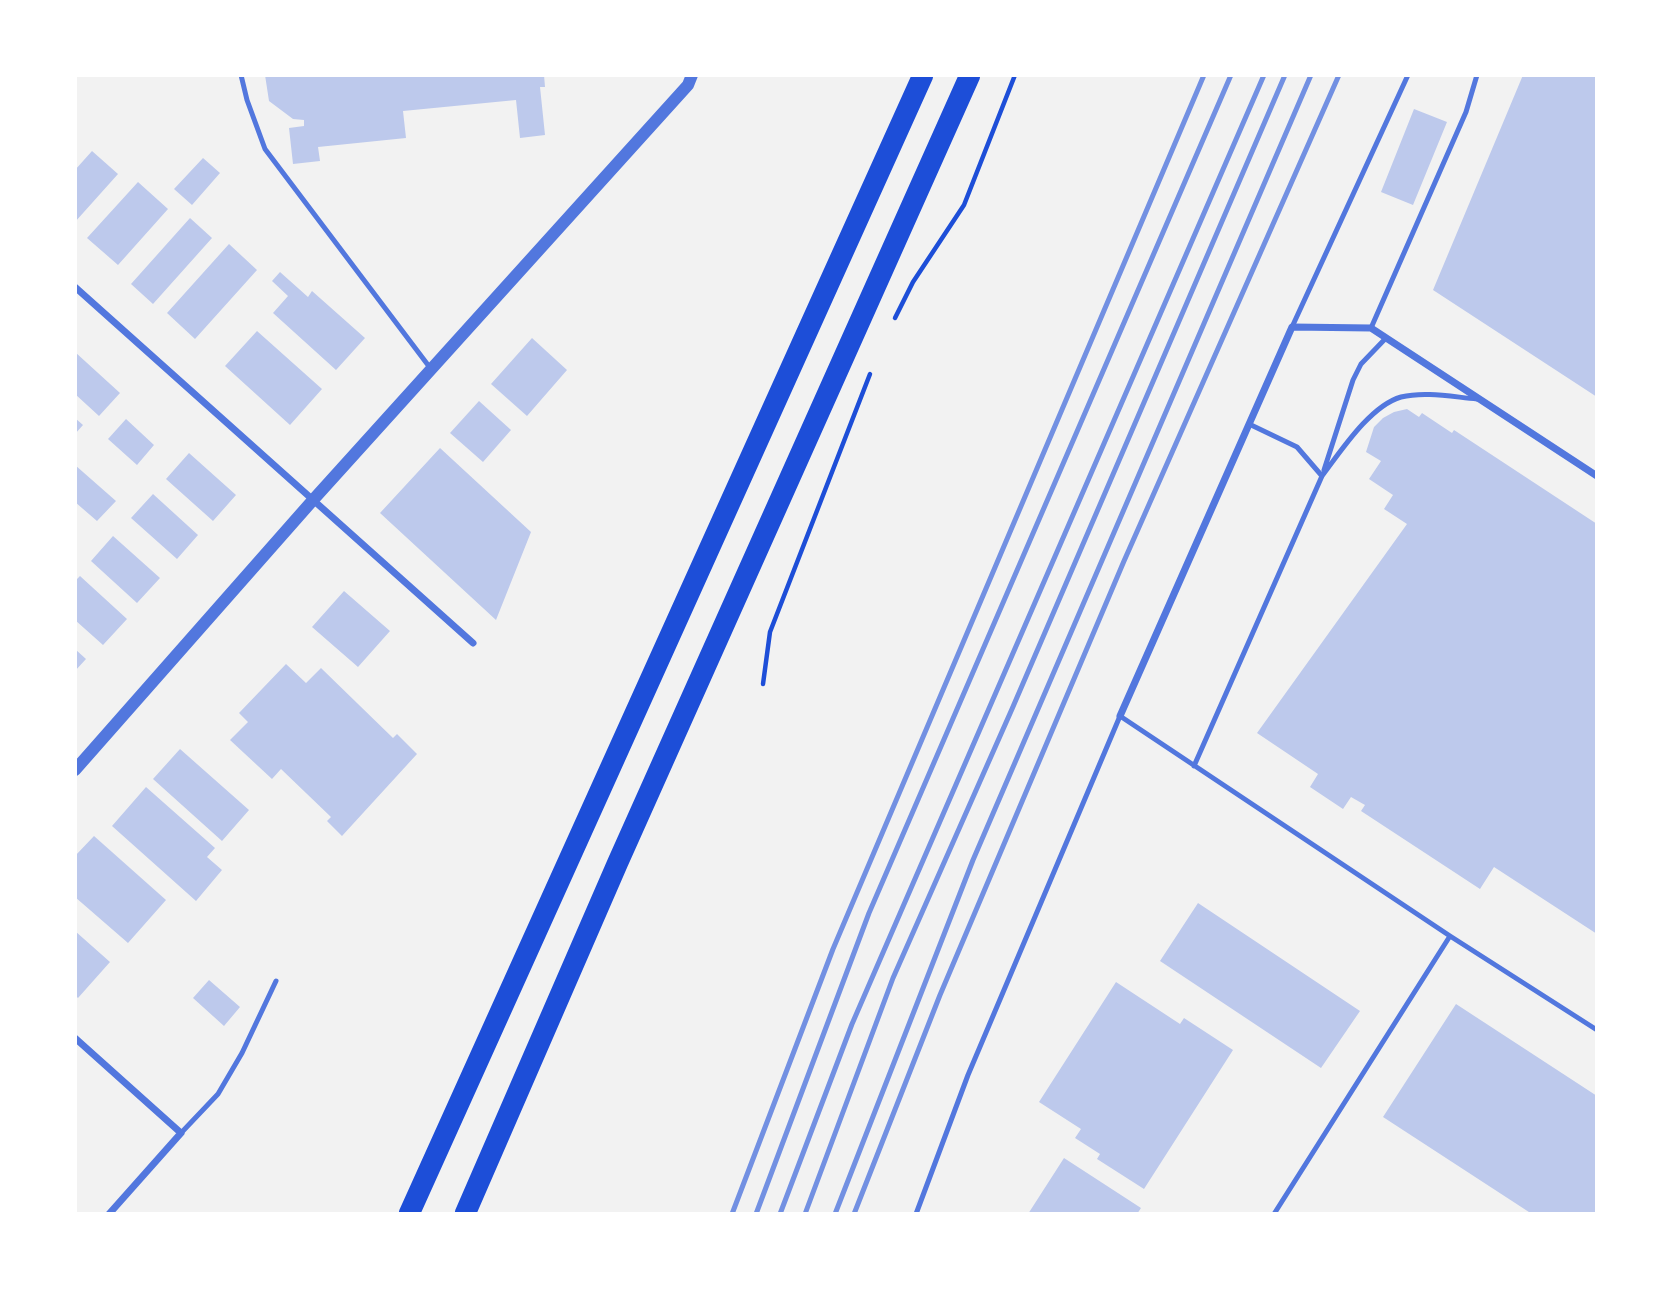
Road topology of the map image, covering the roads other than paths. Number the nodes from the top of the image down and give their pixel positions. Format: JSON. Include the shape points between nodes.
{"nodes":[{"id":1,"x":241,"y":75,"type":"edge"},
{"id":2,"x":923,"y":75,"type":"edge"},
{"id":3,"x":970,"y":75,"type":"edge"},
{"id":4,"x":1408,"y":75,"type":"edge"},
{"id":5,"x":1477,"y":75,"type":"edge"},
{"id":6,"x":687,"y":78,"type":"edge"},
{"id":7,"x":75,"y":287,"type":"edge"},
{"id":8,"x":1292,"y":327,"type":"junction"},
{"id":9,"x":1371,"y":328,"type":"junction"},
{"id":10,"x":1386,"y":338,"type":"junction"},
{"id":11,"x":431,"y":369,"type":"junction"},
{"id":12,"x":1479,"y":399,"type":"junction"},
{"id":13,"x":1249,"y":425,"type":"junction"},
{"id":14,"x":1322,"y":476,"type":"junction"},
{"id":15,"x":1597,"y":476,"type":"edge"},
{"id":16,"x":313,"y":500,"type":"junction"},
{"id":17,"x":472,"y":643,"type":"dead end"},
{"id":18,"x":1120,"y":716,"type":"junction"},
{"id":19,"x":1194,"y":766,"type":"junction"},
{"id":20,"x":75,"y":770,"type":"edge"},
{"id":21,"x":1450,"y":936,"type":"junction"},
{"id":22,"x":276,"y":981,"type":"dead end"},
{"id":23,"x":1597,"y":1030,"type":"edge"},
{"id":24,"x":75,"y":1038,"type":"edge"},
{"id":25,"x":181,"y":1133,"type":"junction"},
{"id":26,"x":109,"y":1214,"type":"edge"},
{"id":27,"x":409,"y":1214,"type":"edge"},
{"id":28,"x":465,"y":1214,"type":"edge"},
{"id":29,"x":916,"y":1214,"type":"edge"},
{"id":30,"x":1274,"y":1214,"type":"edge"}],
"edges":[{"from":1,"to":11,"type":"lane","via":[[265,149]]},
{"from":2,"to":27,"type":"highway"},
{"from":3,"to":28,"type":"highway"},
{"from":4,"to":8,"type":"lane"},
{"from":5,"to":9,"type":"lane","via":[[1466,112]]},
{"from":6,"to":11,"type":"street"},
{"from":7,"to":16,"type":"street"},
{"from":8,"to":9,"type":"street"},
{"from":8,"to":13,"type":"street"},
{"from":9,"to":10,"type":"street"},
{"from":10,"to":12,"type":"street"},
{"from":10,"to":14,"type":"lane","via":[[1353,380]]},
{"from":11,"to":16,"type":"street"},
{"from":12,"to":14,"type":"lane","via":[[1400,397],[1377,411]]},
{"from":12,"to":15,"type":"street"},
{"from":13,"to":14,"type":"lane","via":[[1297,447]]},
{"from":13,"to":18,"type":"street"},
{"from":14,"to":19,"type":"lane"},
{"from":16,"to":17,"type":"street"},
{"from":16,"to":20,"type":"street"},
{"from":18,"to":19,"type":"lane"},
{"from":18,"to":29,"type":"lane","via":[[968,1075]]},
{"from":19,"to":21,"type":"lane"},
{"from":21,"to":23,"type":"lane"},
{"from":21,"to":30,"type":"lane"},
{"from":22,"to":25,"type":"lane","via":[[218,1094]]},
{"from":24,"to":25,"type":"street"},
{"from":25,"to":26,"type":"street"}]}
